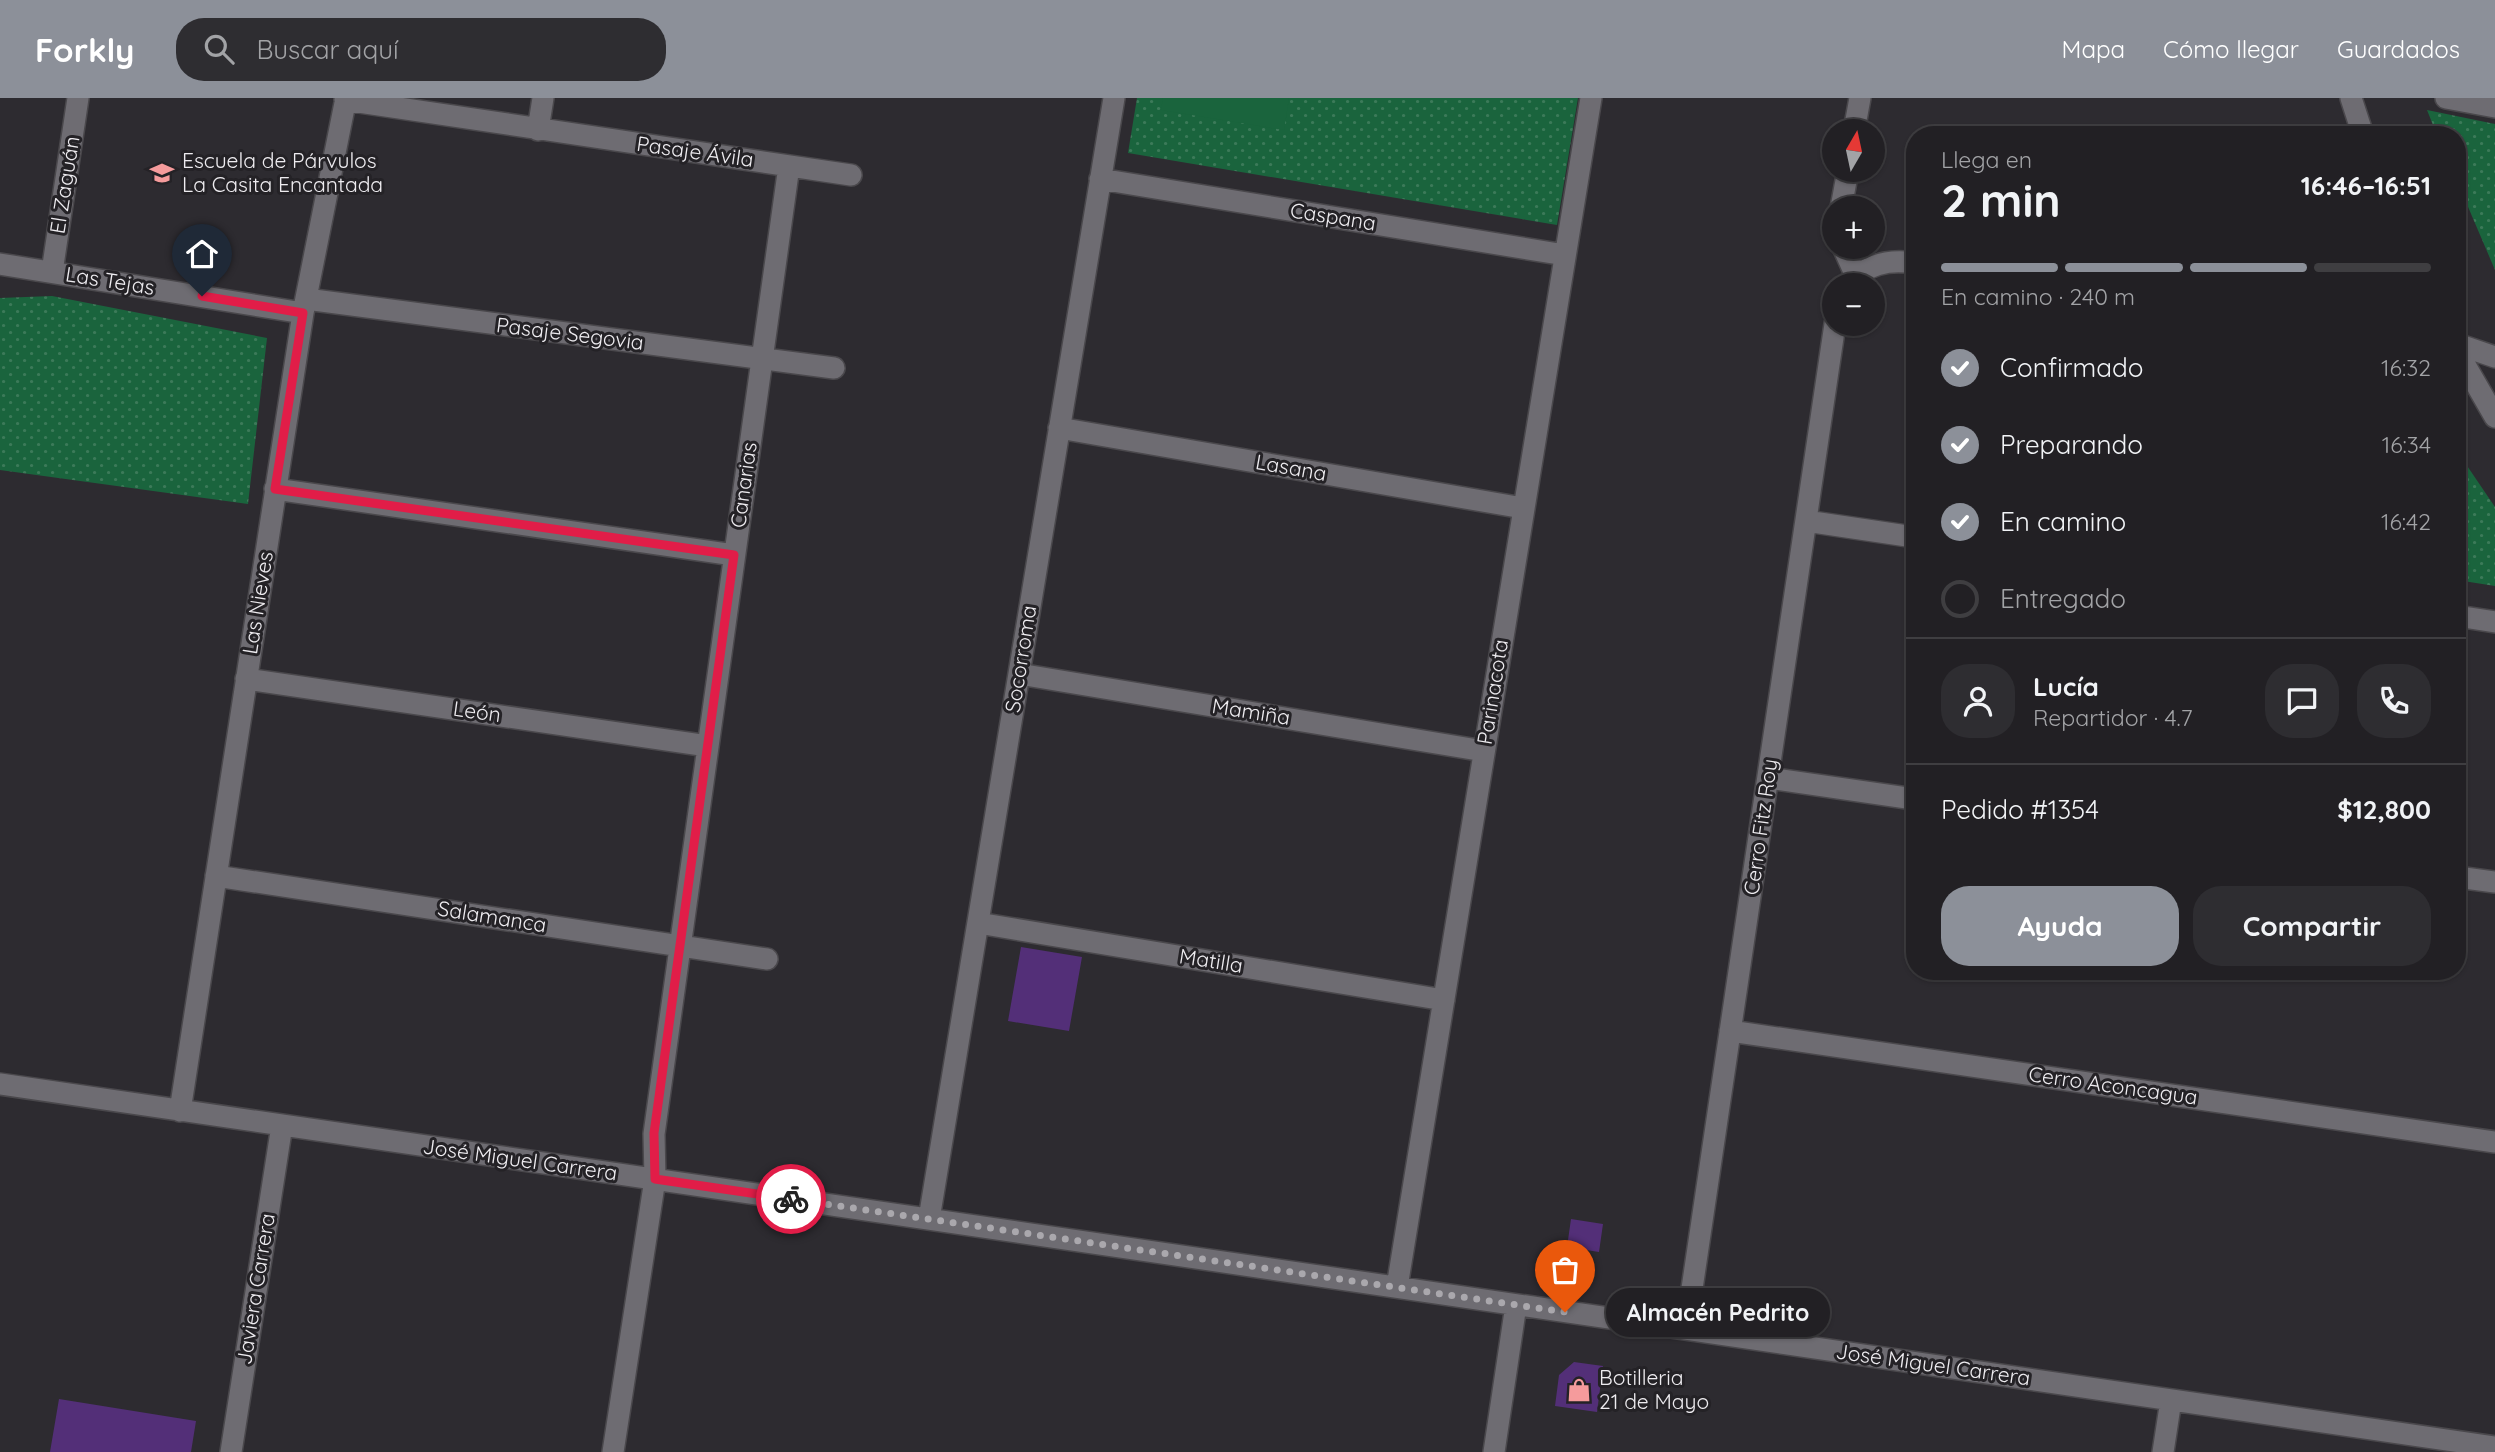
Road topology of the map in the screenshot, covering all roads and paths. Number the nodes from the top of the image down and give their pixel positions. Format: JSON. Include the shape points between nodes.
{"nodes":[{"id":1,"x":78,"y":98,"type":"edge"},
{"id":2,"x":543,"y":98,"type":"edge"},
{"id":3,"x":1114,"y":98,"type":"edge"},
{"id":4,"x":1591,"y":98,"type":"edge"},
{"id":5,"x":1860,"y":98,"type":"edge"},
{"id":6,"x":2351,"y":98,"type":"edge"},
{"id":7,"x":2446,"y":98,"type":"edge"},
{"id":8,"x":345,"y":99,"type":"edge"},
{"id":9,"x":2495,"y":107,"type":"edge"},
{"id":10,"x":1856,"y":119,"type":"edge"},
{"id":11,"x":2360,"y":126,"type":"edge"},
{"id":12,"x":538,"y":130,"type":"junction"},
{"id":13,"x":789,"y":166,"type":"junction"},
{"id":14,"x":851,"y":176,"type":"dead end"},
{"id":15,"x":1100,"y":179,"type":"junction"},
{"id":16,"x":1565,"y":255,"type":"junction"},
{"id":17,"x":1906,"y":262,"type":"edge"},
{"id":18,"x":0,"y":264,"type":"edge"},
{"id":19,"x":52,"y":272,"type":"junction"},
{"id":20,"x":1862,"y":273,"type":"edge"},
{"id":21,"x":304,"y":306,"type":"junction"},
{"id":22,"x":1833,"y":336,"type":"edge"},
{"id":23,"x":2466,"y":347,"type":"edge"},
{"id":24,"x":2495,"y":356,"type":"edge"},
{"id":25,"x":762,"y":359,"type":"junction"},
{"id":26,"x":2466,"y":367,"type":"edge"},
{"id":27,"x":834,"y":368,"type":"dead end"},
{"id":28,"x":2495,"y":417,"type":"edge"},
{"id":29,"x":1059,"y":428,"type":"junction"},
{"id":30,"x":275,"y":489,"type":"junction"},
{"id":31,"x":1523,"y":508,"type":"junction"},
{"id":32,"x":1806,"y":521,"type":"junction"},
{"id":33,"x":1906,"y":536,"type":"edge"},
{"id":34,"x":734,"y":555,"type":"junction"},
{"id":35,"x":2466,"y":617,"type":"edge"},
{"id":36,"x":2495,"y":622,"type":"edge"},
{"id":37,"x":1019,"y":674,"type":"junction"},
{"id":38,"x":246,"y":680,"type":"junction"},
{"id":39,"x":708,"y":746,"type":"junction"},
{"id":40,"x":1484,"y":751,"type":"junction"},
{"id":41,"x":1768,"y":778,"type":"junction"},
{"id":42,"x":1906,"y":798,"type":"edge"},
{"id":43,"x":216,"y":876,"type":"junction"},
{"id":44,"x":2466,"y":878,"type":"edge"},
{"id":45,"x":2495,"y":882,"type":"edge"},
{"id":46,"x":978,"y":923,"type":"junction"},
{"id":47,"x":680,"y":946,"type":"junction"},
{"id":48,"x":767,"y":959,"type":"dead end"},
{"id":49,"x":1444,"y":1000,"type":"junction"},
{"id":50,"x":1730,"y":1031,"type":"junction"},
{"id":51,"x":0,"y":1084,"type":"edge"},
{"id":52,"x":180,"y":1111,"type":"junction"},
{"id":53,"x":282,"y":1125,"type":"junction"},
{"id":54,"x":2495,"y":1142,"type":"edge"},
{"id":55,"x":655,"y":1179,"type":"junction"},
{"id":56,"x":929,"y":1219,"type":"junction"},
{"id":57,"x":1397,"y":1287,"type":"junction"},
{"id":58,"x":1516,"y":1305,"type":"junction"},
{"id":59,"x":1686,"y":1329,"type":"junction"},
{"id":60,"x":2171,"y":1400,"type":"junction"},
{"id":61,"x":2495,"y":1447,"type":"edge"},
{"id":62,"x":231,"y":1452,"type":"edge"},
{"id":63,"x":612,"y":1452,"type":"edge"},
{"id":64,"x":1494,"y":1452,"type":"edge"},
{"id":65,"x":2163,"y":1452,"type":"edge"}],
"edges":[{"from":1,"to":19,"type":"street","name":"El Zaguán"},
{"from":2,"to":12,"type":"street"},
{"from":3,"to":15,"type":"street","name":"Socorroma"},
{"from":4,"to":16,"type":"street","name":"Parinacota"},
{"from":5,"to":10,"type":"street"},
{"from":6,"to":11,"type":"street"},
{"from":7,"to":9,"type":"street"},
{"from":8,"to":12,"type":"street","name":"Pasaje Ávila"},
{"from":8,"to":21,"type":"street","name":"Las Nieves"},
{"from":12,"to":13,"type":"street","name":"Pasaje Ávila"},
{"from":13,"to":14,"type":"street","name":"Pasaje Ávila"},
{"from":13,"to":25,"type":"street","name":"Canarias"},
{"from":15,"to":16,"type":"street","name":"Caspana"},
{"from":15,"to":29,"type":"street","name":"Socorroma"},
{"from":16,"to":31,"type":"street","name":"Parinacota"},
{"from":17,"to":20,"type":"street","via":[[1888,261]]},
{"from":18,"to":19,"type":"street","name":"Las Tejas"},
{"from":19,"to":21,"type":"street","name":"Las Tejas"},
{"from":21,"to":25,"type":"street","name":"Pasaje Segovia"},
{"from":21,"to":30,"type":"street","name":"Las Nieves"},
{"from":22,"to":32,"type":"street","name":"Cerro Fitz Roy"},
{"from":23,"to":24,"type":"street"},
{"from":25,"to":27,"type":"street","name":"Pasaje Segovia"},
{"from":25,"to":34,"type":"street","name":"Canarias"},
{"from":26,"to":28,"type":"street"},
{"from":29,"to":31,"type":"street","name":"Lasana"},
{"from":29,"to":37,"type":"street","name":"Socorroma"},
{"from":30,"to":34,"type":"street"},
{"from":30,"to":38,"type":"street","name":"Las Nieves"},
{"from":31,"to":40,"type":"street","name":"Parinacota"},
{"from":32,"to":33,"type":"street"},
{"from":32,"to":41,"type":"street","name":"Cerro Fitz Roy"},
{"from":34,"to":39,"type":"street","name":"Canarias"},
{"from":35,"to":36,"type":"street"},
{"from":37,"to":40,"type":"street","name":"Mamiña"},
{"from":37,"to":46,"type":"street","name":"Socorroma"},
{"from":38,"to":39,"type":"street","name":"León"},
{"from":38,"to":43,"type":"street","name":"Las Nieves"},
{"from":39,"to":47,"type":"street","name":"Canarias"},
{"from":40,"to":49,"type":"street","name":"Parinacota"},
{"from":41,"to":42,"type":"street"},
{"from":41,"to":50,"type":"street","name":"Cerro Fitz Roy"},
{"from":43,"to":47,"type":"street","name":"Salamanca"},
{"from":43,"to":52,"type":"street","name":"Las Nieves"},
{"from":44,"to":45,"type":"street"},
{"from":46,"to":49,"type":"street","name":"Matilla"},
{"from":46,"to":56,"type":"street","name":"Socorroma"},
{"from":47,"to":48,"type":"street","name":"Salamanca"},
{"from":47,"to":55,"type":"street","name":"Canarias","via":[[654,1133]]},
{"from":49,"to":57,"type":"street","name":"Parinacota"},
{"from":50,"to":54,"type":"street","name":"Cerro Aconcagua"},
{"from":50,"to":59,"type":"street","name":"Cerro Fitz Roy"},
{"from":51,"to":52,"type":"street","name":"José Miguel Carrera"},
{"from":52,"to":53,"type":"street","name":"José Miguel Carrera"},
{"from":53,"to":55,"type":"street","name":"José Miguel Carrera"},
{"from":53,"to":62,"type":"street","name":"Javiera Carrera"},
{"from":55,"to":56,"type":"street","name":"José Miguel Carrera"},
{"from":55,"to":63,"type":"street","name":"Canarias"},
{"from":56,"to":57,"type":"street","name":"José Miguel Carrera"},
{"from":57,"to":58,"type":"street","name":"José Miguel Carrera"},
{"from":58,"to":59,"type":"street","name":"José Miguel Carrera"},
{"from":58,"to":64,"type":"street"},
{"from":59,"to":60,"type":"street","name":"José Miguel Carrera"},
{"from":60,"to":61,"type":"street","name":"José Miguel Carrera"},
{"from":60,"to":65,"type":"street"}]}
